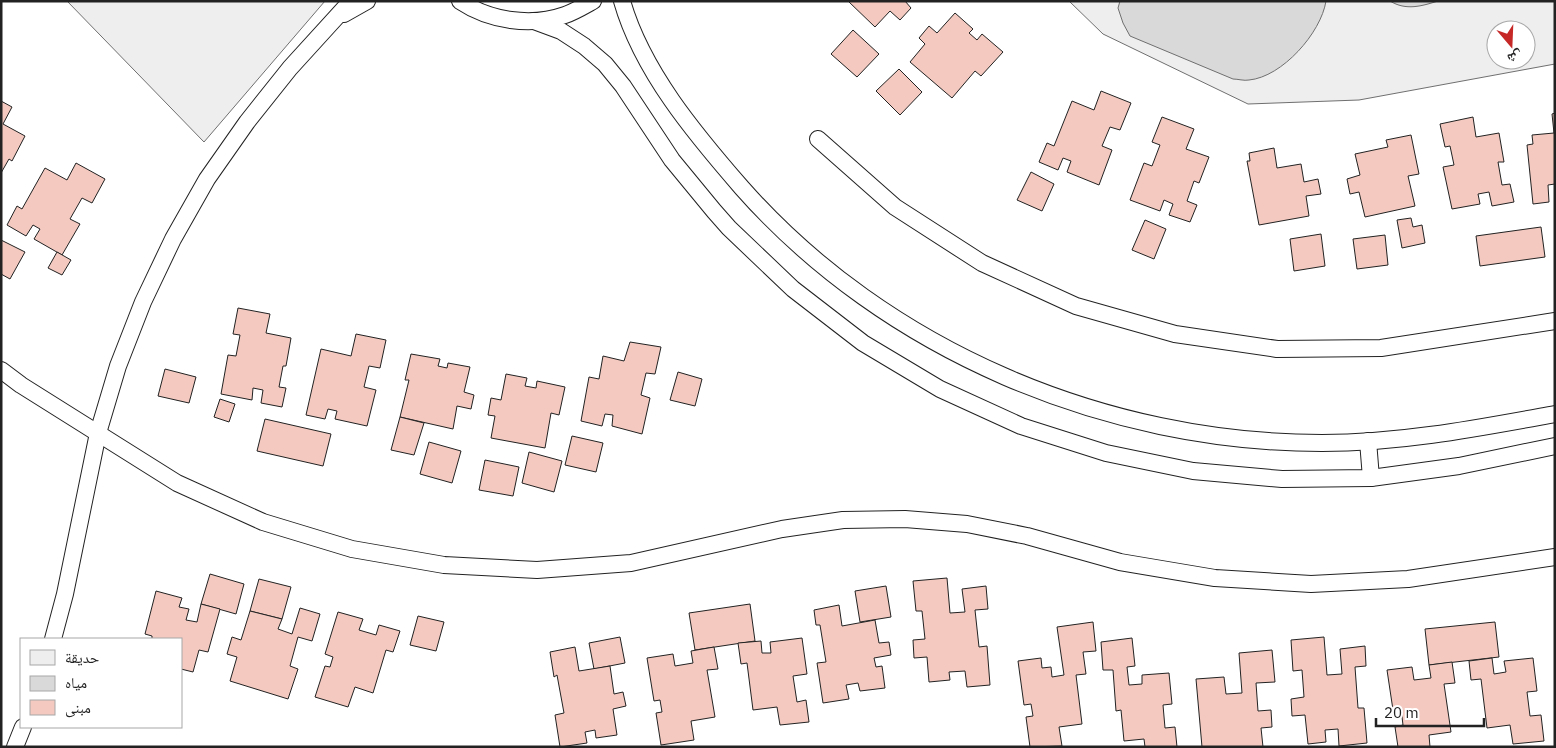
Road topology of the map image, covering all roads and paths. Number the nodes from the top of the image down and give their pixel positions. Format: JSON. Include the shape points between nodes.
{"nodes":[{"id":1,"x":351,"y":1,"type":"edge"},
{"id":2,"x":367,"y":1,"type":"edge"},
{"id":3,"x":460,"y":1,"type":"edge"},
{"id":4,"x":592,"y":1,"type":"edge"},
{"id":5,"x":622,"y":1,"type":"edge"},
{"id":6,"x":337,"y":17,"type":"junction"},
{"id":7,"x":534,"y":21,"type":"junction"},
{"id":8,"x":818,"y":139,"type":"dead end"},
{"id":9,"x":1555,"y":321,"type":"edge"},
{"id":10,"x":1,"y":370,"type":"edge"},
{"id":11,"x":1555,"y":414,"type":"edge"},
{"id":12,"x":98,"y":433,"type":"junction"},
{"id":13,"x":1368,"y":441,"type":"junction"},
{"id":14,"x":1555,"y":446,"type":"edge"},
{"id":15,"x":1371,"y":478,"type":"junction"},
{"id":16,"x":1555,"y":556,"type":"edge"},
{"id":17,"x":53,"y":638,"type":"edge"},
{"id":18,"x":23,"y":728,"type":"edge"},
{"id":19,"x":15,"y":747,"type":"edge"}],
"edges":[{"from":1,"to":6,"type":"lane"},
{"from":2,"to":6,"type":"lane"},
{"from":3,"to":7,"type":"lane","via":[[485,14],[509,20]]},
{"from":4,"to":7,"type":"lane","via":[[565,15]]},
{"from":5,"to":13,"type":"lane","via":[[635,37],[664,88],[710,151],[762,210],[819,262],[881,308],[948,349],[1018,383],[1092,409],[1168,428],[1245,439],[1323,443]]},
{"from":6,"to":12,"type":"lane","via":[[246,122],[207,179],[143,302],[118,366]]},
{"from":7,"to":15,"type":"lane","via":[[560,31],[604,64],[623,86],[672,160],[708,204],[793,289],[864,343],[940,389],[1021,426],[1125,457],[1193,471],[1282,479]]},
{"from":8,"to":9,"type":"lane","via":[[895,207],[982,263],[1076,306],[1175,334],[1277,349],[1381,348]]},
{"from":10,"to":12,"type":"lane"},
{"from":11,"to":13,"type":"lane","via":[[1411,438]]},
{"from":12,"to":16,"type":"lane","via":[[178,483],[263,522],[352,549],[444,566],[538,570],[631,563],[782,529],[843,520],[905,519],[967,524],[1027,536],[1120,562],[1215,578],[1302,584],[1408,579]]},
{"from":12,"to":17,"type":"lane"},
{"from":13,"to":15,"type":"lane"},
{"from":14,"to":15,"type":"lane","via":[[1459,466]]},
{"from":18,"to":19,"type":"lane"}]}
